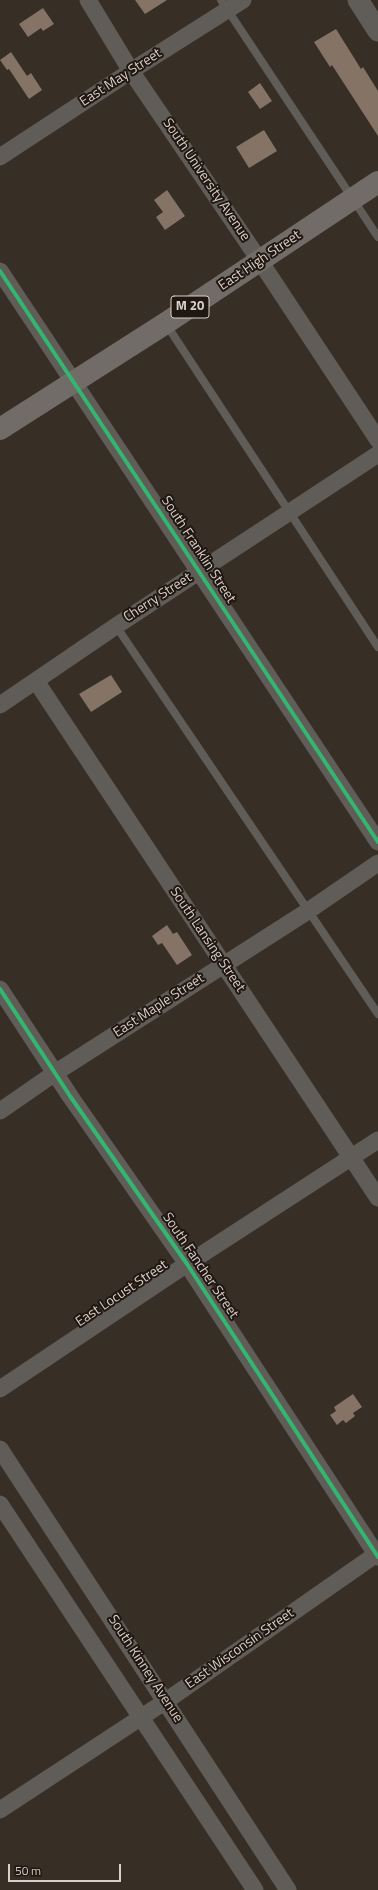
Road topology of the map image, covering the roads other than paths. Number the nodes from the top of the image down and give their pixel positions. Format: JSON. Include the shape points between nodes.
{"nodes":[{"id":1,"x":88,"y":0,"type":"edge"},
{"id":2,"x":243,"y":0,"type":"edge"},
{"id":3,"x":358,"y":0,"type":"edge"},
{"id":4,"x":224,"y":5,"type":"edge"},
{"id":5,"x":378,"y":31,"type":"edge"},
{"id":6,"x":132,"y":71,"type":"junction"},
{"id":7,"x":0,"y":157,"type":"edge"},
{"id":8,"x":378,"y":182,"type":"edge"},
{"id":9,"x":353,"y":199,"type":"junction"},
{"id":10,"x":378,"y":237,"type":"edge"},
{"id":11,"x":260,"y":261,"type":"junction"},
{"id":12,"x":0,"y":271,"type":"edge"},
{"id":13,"x":166,"y":323,"type":"junction"},
{"id":14,"x":73,"y":382,"type":"junction"},
{"id":15,"x":0,"y":429,"type":"edge"},
{"id":16,"x":378,"y":440,"type":"edge"},
{"id":17,"x":378,"y":454,"type":"edge"},
{"id":18,"x":289,"y":512,"type":"junction"},
{"id":19,"x":199,"y":572,"type":"junction"},
{"id":20,"x":116,"y":626,"type":"junction"},
{"id":21,"x":378,"y":648,"type":"edge"},
{"id":22,"x":36,"y":681,"type":"junction"},
{"id":23,"x":0,"y":705,"type":"edge"},
{"id":24,"x":378,"y":842,"type":"edge"},
{"id":25,"x":378,"y":863,"type":"edge"},
{"id":26,"x":308,"y":911,"type":"junction"},
{"id":27,"x":223,"y":965,"type":"junction"},
{"id":28,"x":0,"y":989,"type":"edge"},
{"id":29,"x":378,"y":1014,"type":"edge"},
{"id":30,"x":55,"y":1073,"type":"junction"},
{"id":31,"x":0,"y":1111,"type":"edge"},
{"id":32,"x":378,"y":1140,"type":"edge"},
{"id":33,"x":352,"y":1158,"type":"junction"},
{"id":34,"x":378,"y":1198,"type":"edge"},
{"id":35,"x":187,"y":1264,"type":"junction"},
{"id":36,"x":0,"y":1388,"type":"edge"},
{"id":37,"x":0,"y":1449,"type":"edge"},
{"id":38,"x":0,"y":1504,"type":"edge"},
{"id":39,"x":377,"y":1555,"type":"edge"},
{"id":40,"x":166,"y":1701,"type":"junction"},
{"id":41,"x":141,"y":1718,"type":"junction"},
{"id":42,"x":0,"y":1810,"type":"edge"},
{"id":43,"x":284,"y":1889,"type":"edge"},
{"id":44,"x":255,"y":1890,"type":"edge"}],
"edges":[{"from":1,"to":6,"type":"street","name":"South University Avenue"},
{"from":2,"to":4,"type":"street","name":"East May Street"},
{"from":3,"to":5,"type":"street"},
{"from":4,"to":6,"type":"street","name":"East May Street"},
{"from":4,"to":9,"type":"lane"},
{"from":6,"to":7,"type":"street","name":"East May Street"},
{"from":6,"to":11,"type":"street","name":"South University Avenue"},
{"from":8,"to":9,"type":"main road","name":"East High Street","number":"M 20"},
{"from":9,"to":10,"type":"lane"},
{"from":9,"to":11,"type":"main road","name":"East High Street","number":"M 20"},
{"from":11,"to":13,"type":"main road","name":"East High Street","number":"M 20"},
{"from":11,"to":16,"type":"street","name":"South University Avenue"},
{"from":12,"to":14,"type":"street","name":"South Franklin Street"},
{"from":13,"to":14,"type":"main road","name":"East High Street","number":"M 20"},
{"from":13,"to":18,"type":"lane"},
{"from":14,"to":15,"type":"main road","name":"East High Street","number":"M 20"},
{"from":14,"to":19,"type":"street","name":"South Franklin Street"},
{"from":17,"to":18,"type":"street","name":"Cherry Street"},
{"from":18,"to":19,"type":"street","name":"Cherry Street"},
{"from":18,"to":21,"type":"lane"},
{"from":19,"to":20,"type":"street","name":"Cherry Street"},
{"from":19,"to":24,"type":"street","name":"South Franklin Street"},
{"from":20,"to":22,"type":"street","name":"Cherry Street"},
{"from":20,"to":26,"type":"lane"},
{"from":22,"to":23,"type":"street","name":"Cherry Street"},
{"from":22,"to":27,"type":"street","name":"South Lansing Street"},
{"from":25,"to":26,"type":"street","name":"East Maple Street"},
{"from":26,"to":27,"type":"street","name":"East Maple Street"},
{"from":26,"to":29,"type":"lane"},
{"from":27,"to":30,"type":"street","name":"East Maple Street"},
{"from":27,"to":33,"type":"street","name":"South Lansing Street"},
{"from":28,"to":30,"type":"street","name":"South Fancher Street"},
{"from":30,"to":31,"type":"street","name":"East Maple Street"},
{"from":30,"to":35,"type":"street","name":"South Fancher Street"},
{"from":32,"to":33,"type":"street","name":"East Locust Street"},
{"from":33,"to":34,"type":"street","name":"South Lansing Street"},
{"from":33,"to":35,"type":"street","name":"East Locust Street"},
{"from":35,"to":36,"type":"street","name":"East Locust Street"},
{"from":35,"to":39,"type":"street","name":"South Fancher Street"},
{"from":37,"to":40,"type":"street","name":"South Kinney Avenue"},
{"from":38,"to":41,"type":"street"},
{"from":39,"to":40,"type":"street","name":"East Wisconsin Street"},
{"from":40,"to":41,"type":"street","name":"East Wisconsin Street"},
{"from":40,"to":43,"type":"street","name":"South Kinney Avenue"},
{"from":41,"to":42,"type":"street","name":"East Wisconsin Street"},
{"from":41,"to":44,"type":"street"}]}
